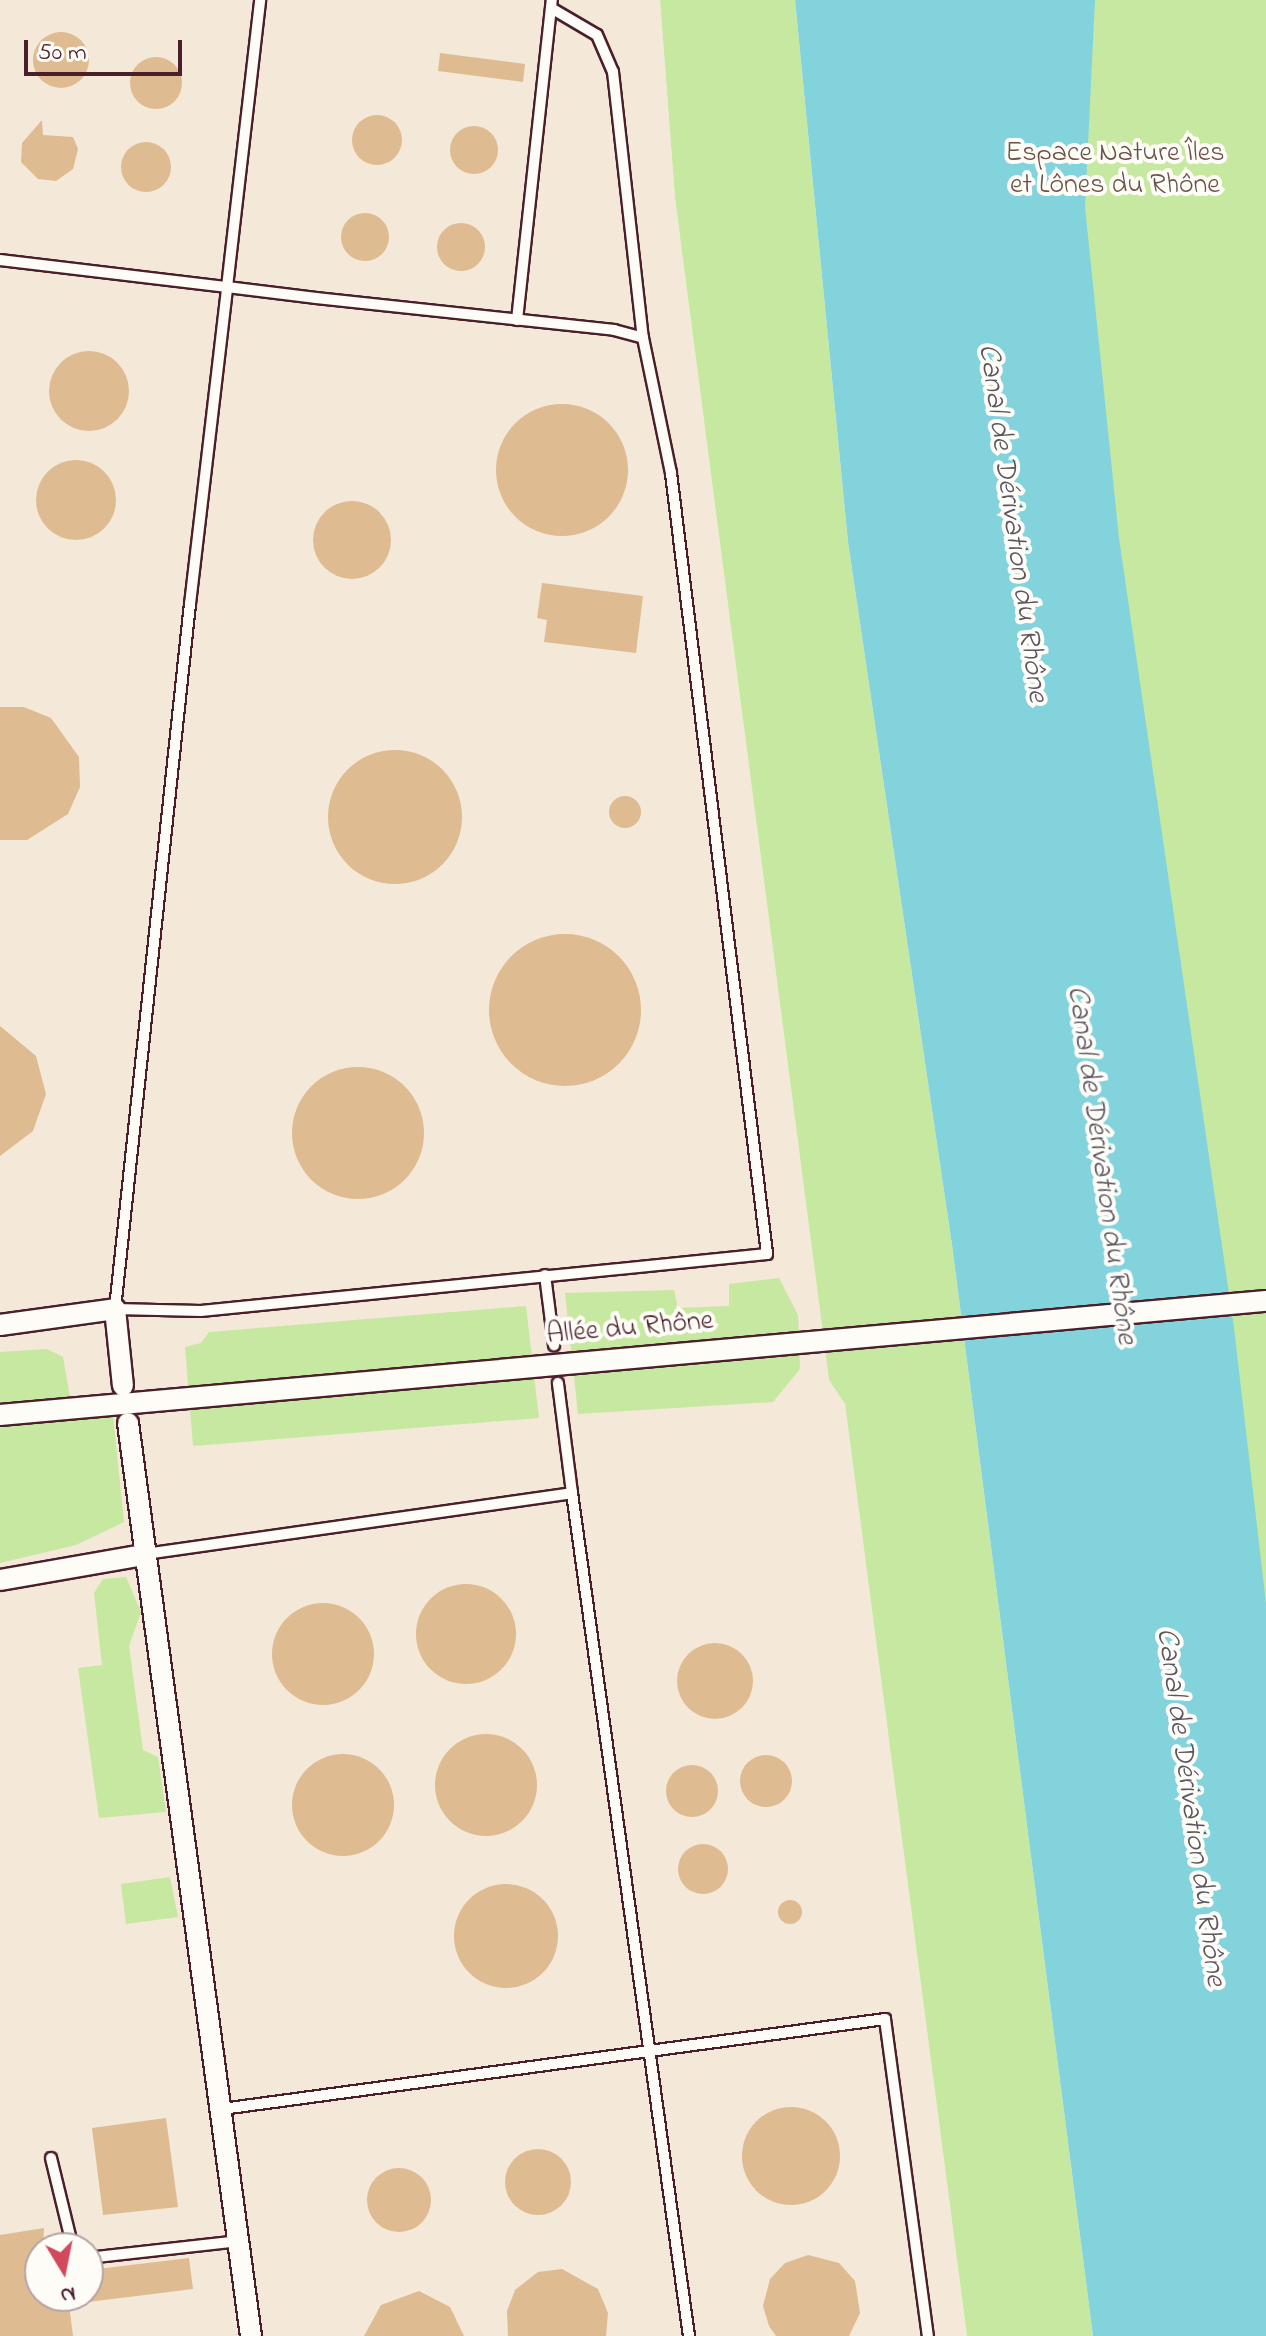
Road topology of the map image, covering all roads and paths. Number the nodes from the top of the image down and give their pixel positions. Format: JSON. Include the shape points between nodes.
{"nodes":[{"id":1,"x":260,"y":0,"type":"edge"},
{"id":2,"x":552,"y":4,"type":"edge"},
{"id":3,"x":0,"y":260,"type":"edge"},
{"id":4,"x":227,"y":287,"type":"junction"},
{"id":5,"x":517,"y":320,"type":"junction"},
{"id":6,"x":643,"y":338,"type":"junction"},
{"id":7,"x":545,"y":1275,"type":"junction"},
{"id":8,"x":1266,"y":1301,"type":"edge"},
{"id":9,"x":115,"y":1309,"type":"junction"},
{"id":10,"x":0,"y":1325,"type":"edge"},
{"id":11,"x":554,"y":1345,"type":"dead end"},
{"id":12,"x":558,"y":1383,"type":"dead end"},
{"id":13,"x":123,"y":1386,"type":"dead end"},
{"id":14,"x":0,"y":1415,"type":"edge"},
{"id":15,"x":128,"y":1423,"type":"dead end"},
{"id":16,"x":572,"y":1493,"type":"junction"},
{"id":17,"x":143,"y":1555,"type":"junction"},
{"id":18,"x":0,"y":1580,"type":"edge"},
{"id":19,"x":650,"y":2050,"type":"junction"},
{"id":20,"x":222,"y":2109,"type":"junction"},
{"id":21,"x":51,"y":2158,"type":"dead end"},
{"id":22,"x":69,"y":2232,"type":"edge"},
{"id":23,"x":239,"y":2241,"type":"junction"},
{"id":24,"x":104,"y":2256,"type":"edge"},
{"id":25,"x":251,"y":2336,"type":"edge"},
{"id":26,"x":689,"y":2336,"type":"edge"},
{"id":27,"x":928,"y":2336,"type":"edge"}],
"edges":[{"from":1,"to":4,"type":"lane"},
{"from":2,"to":5,"type":"lane"},
{"from":2,"to":6,"type":"lane","via":[[597,35],[613,72]]},
{"from":3,"to":4,"type":"lane"},
{"from":4,"to":5,"type":"lane"},
{"from":4,"to":9,"type":"lane"},
{"from":5,"to":6,"type":"lane"},
{"from":6,"to":7,"type":"lane","via":[[673,488],[767,1254]]},
{"from":7,"to":9,"type":"lane","via":[[201,1311]]},
{"from":7,"to":11,"type":"lane"},
{"from":8,"to":14,"type":"street","name":"Allée du Rhône"},
{"from":9,"to":10,"type":"street"},
{"from":9,"to":13,"type":"street"},
{"from":12,"to":16,"type":"lane"},
{"from":15,"to":17,"type":"street"},
{"from":16,"to":17,"type":"lane"},
{"from":16,"to":19,"type":"lane"},
{"from":17,"to":18,"type":"street"},
{"from":17,"to":20,"type":"street"},
{"from":19,"to":20,"type":"lane"},
{"from":19,"to":26,"type":"lane"},
{"from":19,"to":27,"type":"lane","via":[[885,2019]]},
{"from":20,"to":23,"type":"street"},
{"from":21,"to":22,"type":"lane"},
{"from":23,"to":24,"type":"lane"},
{"from":23,"to":25,"type":"street"}]}
